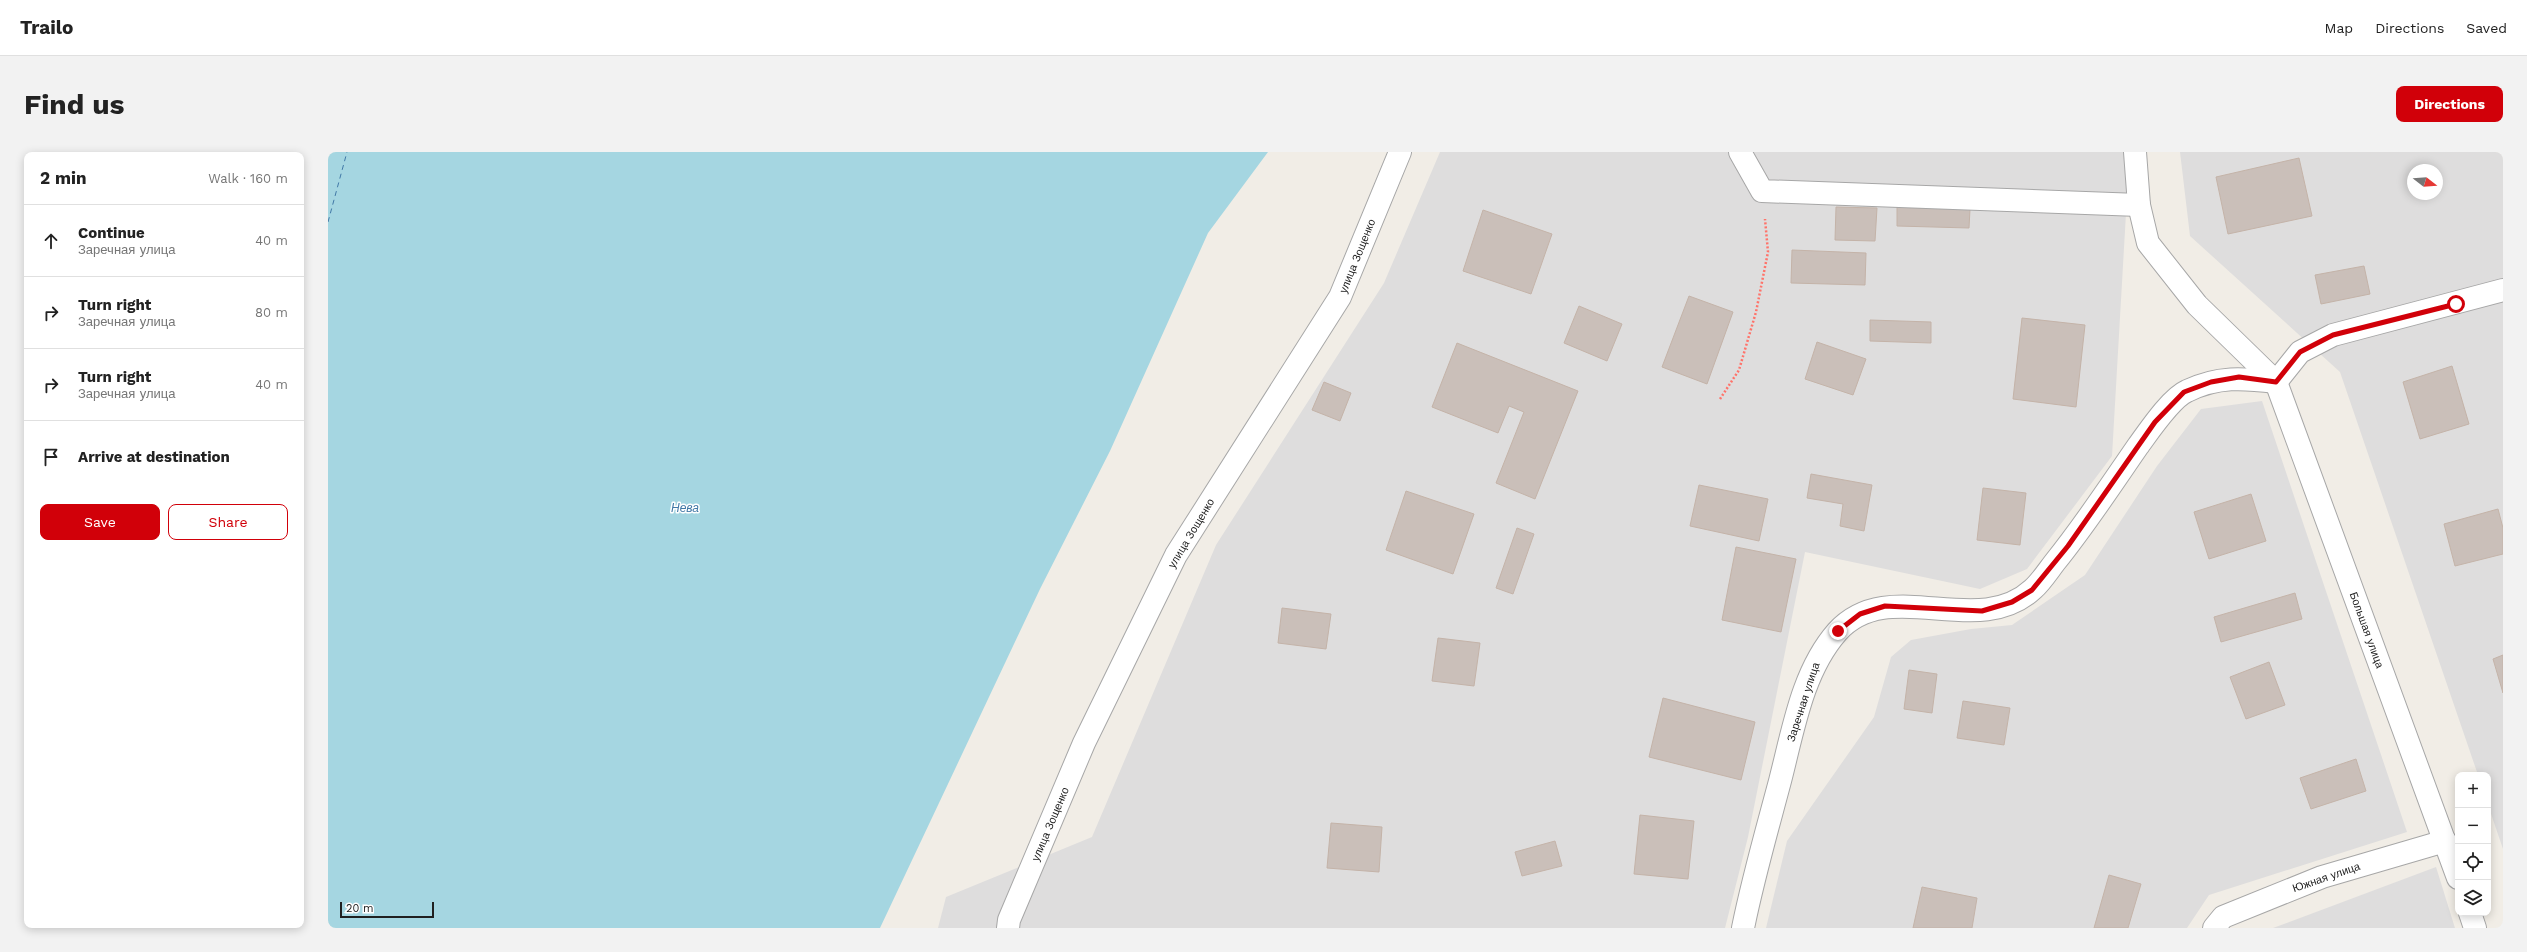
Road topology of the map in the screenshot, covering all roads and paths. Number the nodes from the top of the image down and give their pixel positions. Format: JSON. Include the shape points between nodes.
{"nodes":[{"id":1,"x":1400,"y":152,"type":"edge"},
{"id":2,"x":1740,"y":152,"type":"edge"},
{"id":3,"x":2135,"y":152,"type":"edge"},
{"id":4,"x":1762,"y":191,"type":"junction"},
{"id":5,"x":2138,"y":205,"type":"junction"},
{"id":6,"x":2503,"y":290,"type":"edge"},
{"id":7,"x":2276,"y":382,"type":"junction"},
{"id":8,"x":1720,"y":399,"type":"dead end"},
{"id":9,"x":2445,"y":841,"type":"junction"},
{"id":10,"x":2455,"y":869,"type":"edge"},
{"id":11,"x":2471,"y":916,"type":"edge"},
{"id":12,"x":1008,"y":928,"type":"edge"},
{"id":13,"x":1742,"y":928,"type":"edge"},
{"id":14,"x":2214,"y":928,"type":"edge"},
{"id":15,"x":2475,"y":928,"type":"edge"}],
"edges":[{"from":1,"to":12,"type":"street","name":"улица Зощенко","via":[[1340,297],[1176,555],[1084,743],[1009,920]]},
{"from":2,"to":4,"type":"street"},
{"from":3,"to":5,"type":"street"},
{"from":4,"to":5,"type":"street"},
{"from":4,"to":8,"type":"path","via":[[1768,252],[1756,312],[1739,370]]},
{"from":5,"to":7,"type":"street","via":[[2148,243],[2197,305]]},
{"from":6,"to":7,"type":"street","via":[[2333,335],[2300,352]]},
{"from":7,"to":9,"type":"street","name":"Большая улица"},
{"from":7,"to":13,"type":"street","name":"Заречная улица","via":[[2239,377],[2211,382],[2184,392],[2155,422],[2068,546],[2032,590],[2012,602],[1982,611],[1885,606],[1860,614],[1838,631],[1818,658],[1800,706]]},
{"from":9,"to":10,"type":"street","name":"Большая улица"},
{"from":9,"to":14,"type":"street","name":"Южная улица","via":[[2322,877],[2223,917]]},
{"from":11,"to":15,"type":"street"}]}
